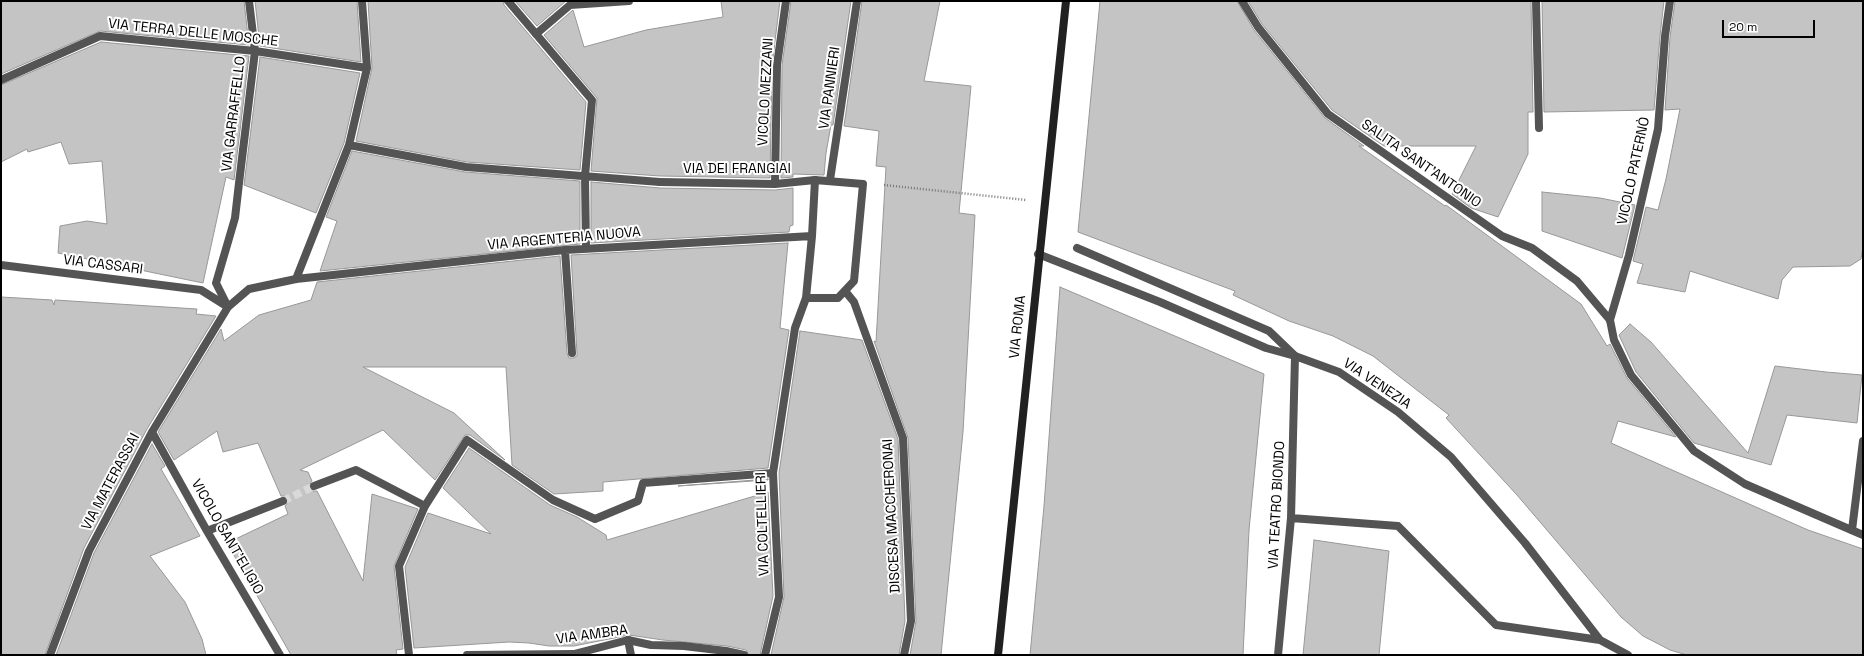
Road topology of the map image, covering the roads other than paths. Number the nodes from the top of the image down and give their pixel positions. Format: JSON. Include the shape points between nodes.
{"nodes":[{"id":1,"x":249,"y":1,"type":"edge"},
{"id":2,"x":362,"y":1,"type":"edge"},
{"id":3,"x":508,"y":1,"type":"edge"},
{"id":4,"x":629,"y":1,"type":"edge"},
{"id":5,"x":786,"y":1,"type":"edge"},
{"id":6,"x":857,"y":1,"type":"edge"},
{"id":7,"x":1066,"y":1,"type":"edge"},
{"id":8,"x":1242,"y":1,"type":"edge"},
{"id":9,"x":1536,"y":1,"type":"edge"},
{"id":10,"x":1670,"y":1,"type":"edge"},
{"id":11,"x":536,"y":34,"type":"junction"},
{"id":12,"x":254,"y":51,"type":"junction"},
{"id":13,"x":367,"y":68,"type":"junction"},
{"id":14,"x":1,"y":80,"type":"edge"},
{"id":15,"x":1539,"y":128,"type":"dead end"},
{"id":16,"x":349,"y":145,"type":"junction"},
{"id":17,"x":585,"y":176,"type":"junction"},
{"id":18,"x":815,"y":180,"type":"junction"},
{"id":19,"x":830,"y":180,"type":"junction"},
{"id":20,"x":775,"y":184,"type":"junction"},
{"id":21,"x":812,"y":236,"type":"junction"},
{"id":22,"x":586,"y":248,"type":"junction"},
{"id":23,"x":1077,"y":248,"type":"dead end"},
{"id":24,"x":565,"y":250,"type":"junction"},
{"id":25,"x":1038,"y":254,"type":"junction"},
{"id":26,"x":1,"y":265,"type":"edge"},
{"id":27,"x":296,"y":279,"type":"junction"},
{"id":28,"x":845,"y":291,"type":"junction"},
{"id":29,"x":806,"y":298,"type":"junction"},
{"id":30,"x":228,"y":307,"type":"junction"},
{"id":31,"x":1610,"y":320,"type":"junction"},
{"id":32,"x":572,"y":353,"type":"dead end"},
{"id":33,"x":1295,"y":356,"type":"junction"},
{"id":34,"x":152,"y":432,"type":"junction"},
{"id":35,"x":1863,"y":441,"type":"edge"},
{"id":36,"x":773,"y":473,"type":"junction"},
{"id":37,"x":314,"y":486,"type":"tunnel mouth"},
{"id":38,"x":283,"y":502,"type":"tunnel mouth"},
{"id":39,"x":425,"y":506,"type":"junction"},
{"id":40,"x":1291,"y":518,"type":"junction"},
{"id":41,"x":1852,"y":530,"type":"junction"},
{"id":42,"x":207,"y":531,"type":"junction"},
{"id":43,"x":1863,"y":535,"type":"edge"},
{"id":44,"x":628,"y":640,"type":"junction"},
{"id":45,"x":1600,"y":640,"type":"junction"},
{"id":46,"x":50,"y":655,"type":"edge"},
{"id":47,"x":280,"y":655,"type":"edge"},
{"id":48,"x":409,"y":655,"type":"edge"},
{"id":49,"x":467,"y":655,"type":"edge"},
{"id":50,"x":631,"y":655,"type":"edge"},
{"id":51,"x":744,"y":655,"type":"edge"},
{"id":52,"x":765,"y":655,"type":"edge"},
{"id":53,"x":904,"y":655,"type":"edge"},
{"id":54,"x":998,"y":655,"type":"edge"},
{"id":55,"x":1278,"y":655,"type":"edge"},
{"id":56,"x":1628,"y":655,"type":"edge"}],
"edges":[{"from":1,"to":12,"type":"street","name":"VIA GARRAFFELLO"},
{"from":2,"to":13,"type":"street"},
{"from":3,"to":11,"type":"street"},
{"from":4,"to":11,"type":"street","via":[[570,5]]},
{"from":5,"to":20,"type":"street","name":"VICOLO MEZZANI","via":[[777,66]]},
{"from":6,"to":19,"type":"street","name":"VIA PANNIERI"},
{"from":7,"to":25,"type":"street","name":"VIA ROMA"},
{"from":8,"to":31,"type":"street","name":"SALITA SANT'ANTONIO","via":[[1258,27],[1328,114],[1502,236],[1532,248],[1577,280]]},
{"from":9,"to":15,"type":"street"},
{"from":10,"to":31,"type":"street","name":"VICOLO PATERNÒ","via":[[1658,129],[1629,255]]},
{"from":11,"to":17,"type":"street","via":[[592,100]]},
{"from":12,"to":13,"type":"street","name":"VIA TERRA DELLE MOSCHE"},
{"from":12,"to":14,"type":"street","name":"VIA TERRA DELLE MOSCHE","via":[[100,36]]},
{"from":12,"to":30,"type":"street","name":"VIA GARRAFFELLO","via":[[235,218],[216,283]]},
{"from":13,"to":16,"type":"street"},
{"from":16,"to":17,"type":"street","name":"VIA DEI FRANGIAI","via":[[466,167]]},
{"from":16,"to":27,"type":"street"},
{"from":17,"to":20,"type":"street","name":"VIA DEI FRANGIAI","via":[[660,182]]},
{"from":17,"to":22,"type":"street"},
{"from":18,"to":19,"type":"street","name":"VIA DEI FRANGIAI"},
{"from":18,"to":20,"type":"street","name":"VIA DEI FRANGIAI"},
{"from":18,"to":21,"type":"street","name":"VIA COLTELLIERI"},
{"from":19,"to":28,"type":"street","name":"VIA DEI FRANGIAI","via":[[863,184],[854,281]]},
{"from":21,"to":22,"type":"street","name":"VIA ARGENTERIA NUOVA"},
{"from":21,"to":29,"type":"street","name":"VIA COLTELLIERI"},
{"from":22,"to":24,"type":"street","name":"VIA ARGENTERIA NUOVA"},
{"from":23,"to":33,"type":"street","via":[[1269,331]]},
{"from":24,"to":27,"type":"street","name":"VIA ARGENTERIA NUOVA"},
{"from":24,"to":32,"type":"street"},
{"from":25,"to":33,"type":"street","name":"VIA VENEZIA","via":[[1266,348]]},
{"from":25,"to":54,"type":"street","name":"VIA ROMA"},
{"from":26,"to":30,"type":"street","name":"VIA CASSARI","via":[[201,290]]},
{"from":27,"to":30,"type":"street","name":"VIA ARGENTERIA NUOVA","via":[[249,289]]},
{"from":28,"to":29,"type":"street","via":[[838,298]]},
{"from":28,"to":53,"type":"street","name":"DISCESA MACCHERONAI","via":[[854,302],[903,438],[911,621]]},
{"from":29,"to":36,"type":"street","name":"VIA COLTELLIERI","via":[[795,328]]},
{"from":30,"to":34,"type":"street","name":"VIA MATERASSAI"},
{"from":31,"to":41,"type":"street","via":[[1614,340],[1632,375],[1694,451],[1745,484]]},
{"from":33,"to":40,"type":"street","name":"VIA TEATRO BIONDO"},
{"from":33,"to":45,"type":"street","name":"VIA VENEZIA","via":[[1339,372],[1398,412],[1451,457],[1525,544]]},
{"from":34,"to":42,"type":"street","name":"VICOLO SANT'ELIGIO"},
{"from":34,"to":46,"type":"street","name":"VIA MATERASSAI","via":[[89,551]]},
{"from":35,"to":41,"type":"street"},
{"from":36,"to":39,"type":"street","via":[[643,484],[638,501],[595,519],[553,500],[468,440]]},
{"from":36,"to":52,"type":"street","name":"VIA COLTELLIERI","via":[[779,597]]},
{"from":37,"to":39,"type":"street","via":[[356,470]]},
{"from":38,"to":42,"type":"street"},
{"from":39,"to":48,"type":"street","via":[[399,566]]},
{"from":40,"to":45,"type":"street","name":"VIA VENEZIA","via":[[1398,526],[1496,625]]},
{"from":40,"to":55,"type":"street","name":"VIA TEATRO BIONDO"},
{"from":41,"to":43,"type":"street"},
{"from":42,"to":47,"type":"street","name":"VICOLO SANT'ELIGIO"},
{"from":44,"to":49,"type":"street","name":"VIA AMBRA","via":[[574,654]]},
{"from":44,"to":50,"type":"street"},
{"from":44,"to":51,"type":"street","name":"VIA AMBRA","via":[[651,645],[726,650]]},
{"from":45,"to":56,"type":"street","name":"VIA VENEZIA"}]}
